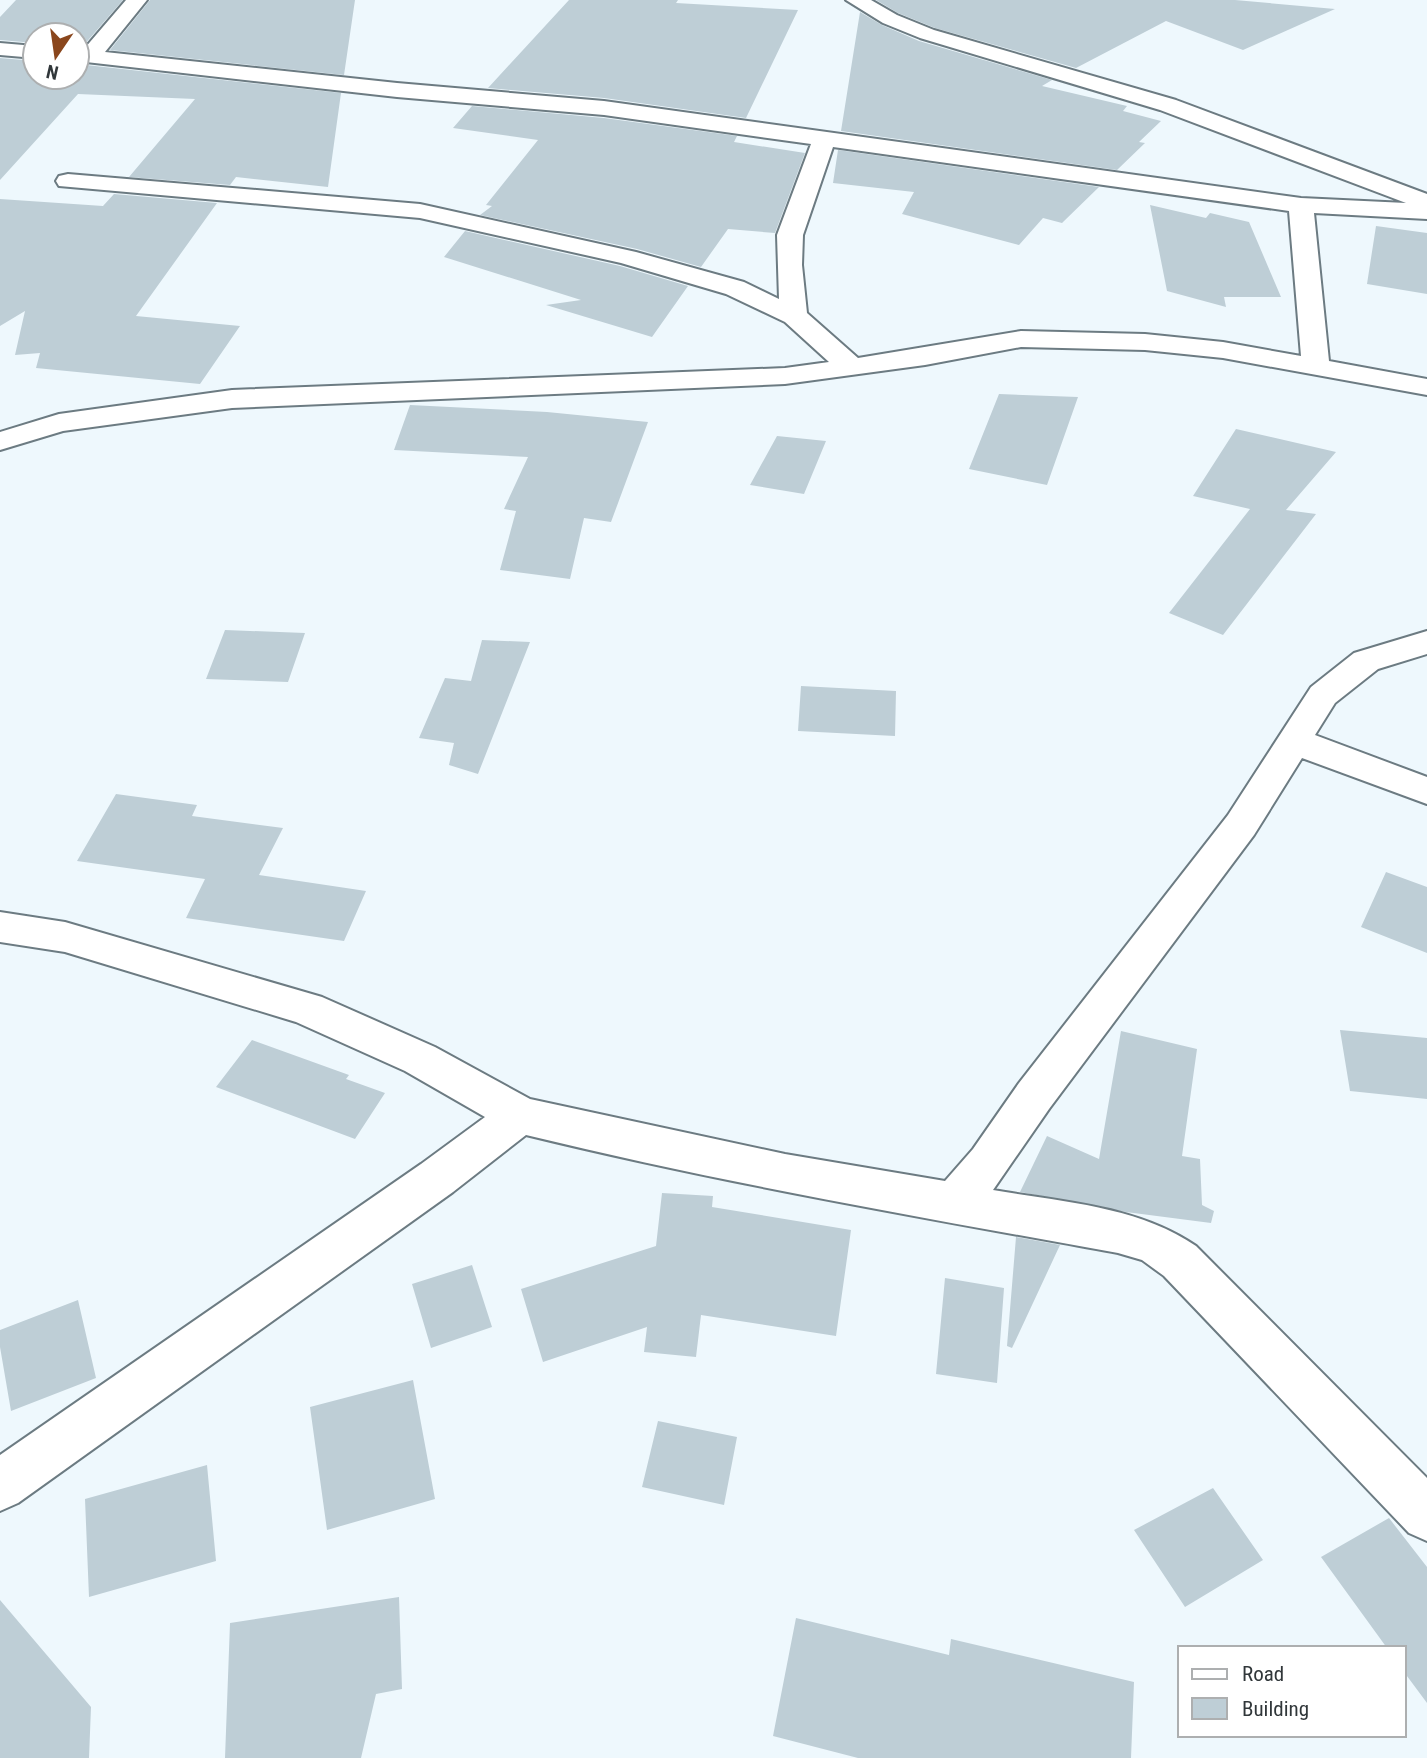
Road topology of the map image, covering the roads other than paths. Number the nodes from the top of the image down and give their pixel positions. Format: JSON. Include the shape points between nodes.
{"nodes":[{"id":1,"x":137,"y":0,"type":"edge"},
{"id":2,"x":856,"y":0,"type":"edge"},
{"id":3,"x":0,"y":49,"type":"edge"},
{"id":4,"x":91,"y":49,"type":"edge"},
{"id":5,"x":21,"y":51,"type":"edge"},
{"id":6,"x":91,"y":57,"type":"edge"},
{"id":7,"x":824,"y":139,"type":"junction"},
{"id":8,"x":68,"y":181,"type":"dead end"},
{"id":9,"x":1427,"y":204,"type":"edge"},
{"id":10,"x":1301,"y":205,"type":"junction"},
{"id":11,"x":1427,"y":212,"type":"edge"},
{"id":12,"x":794,"y":316,"type":"junction"},
{"id":13,"x":1316,"y":367,"type":"junction"},
{"id":14,"x":852,"y":368,"type":"junction"},
{"id":15,"x":1427,"y":387,"type":"edge"},
{"id":16,"x":0,"y":440,"type":"edge"},
{"id":17,"x":1427,"y":642,"type":"edge"},
{"id":18,"x":1294,"y":741,"type":"junction"},
{"id":19,"x":1427,"y":791,"type":"edge"},
{"id":20,"x":0,"y":927,"type":"edge"},
{"id":21,"x":520,"y":1115,"type":"junction"},
{"id":22,"x":954,"y":1203,"type":"junction"},
{"id":23,"x":0,"y":1485,"type":"edge"},
{"id":24,"x":1427,"y":1515,"type":"edge"}],
"edges":[{"from":1,"to":4,"type":"street"},
{"from":2,"to":9,"type":"street","via":[[928,34],[1168,105]]},
{"from":3,"to":5,"type":"street"},
{"from":6,"to":7,"type":"street","via":[[604,108]]},
{"from":7,"to":10,"type":"street"},
{"from":7,"to":12,"type":"street","via":[[790,234]]},
{"from":8,"to":12,"type":"street","via":[[420,211],[627,257],[735,288]]},
{"from":10,"to":11,"type":"street"},
{"from":10,"to":13,"type":"street"},
{"from":12,"to":14,"type":"street"},
{"from":13,"to":14,"type":"street","via":[[1145,342],[1021,339]]},
{"from":13,"to":15,"type":"street"},
{"from":14,"to":16,"type":"street","via":[[785,376],[232,399],[59,423]]},
{"from":17,"to":18,"type":"street","via":[[1366,661],[1323,695]]},
{"from":18,"to":19,"type":"street"},
{"from":18,"to":22,"type":"street","via":[[1241,825],[1034,1096],[989,1163]]},
{"from":20,"to":21,"type":"street","via":[[65,937],[307,1009],[420,1059]]},
{"from":21,"to":22,"type":"street","via":[[632,1142]]},
{"from":21,"to":23,"type":"street"},
{"from":22,"to":24,"type":"street","via":[[1118,1232],[1156,1244],[1180,1261]]}]}
